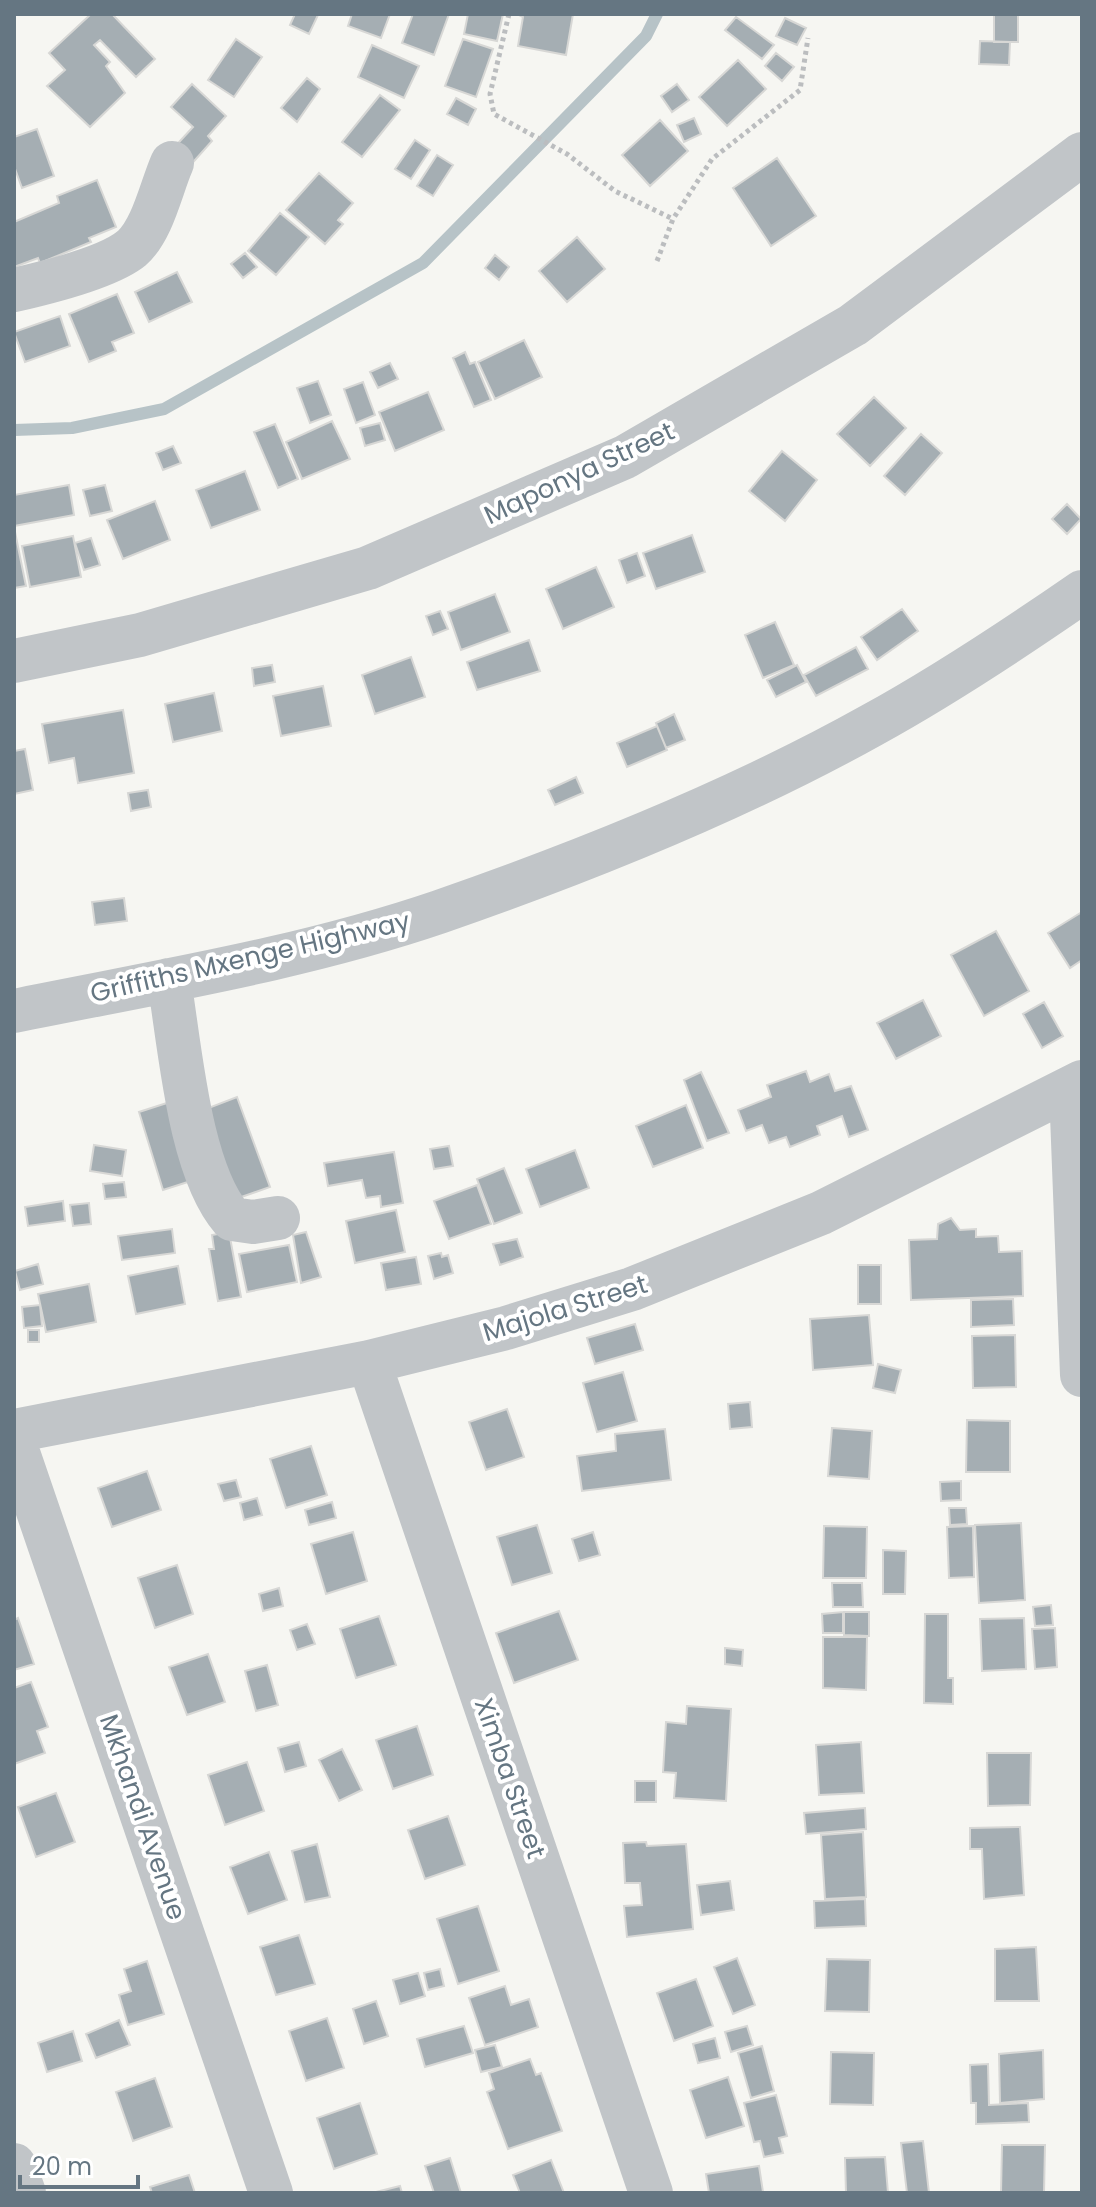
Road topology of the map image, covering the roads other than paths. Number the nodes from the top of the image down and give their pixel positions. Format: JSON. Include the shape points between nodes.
{"nodes":[{"id":1,"x":1082,"y":154,"type":"edge"},
{"id":2,"x":172,"y":163,"type":"dead end"},
{"id":3,"x":14,"y":290,"type":"edge"},
{"id":4,"x":1082,"y":592,"type":"edge"},
{"id":5,"x":14,"y":661,"type":"edge"},
{"id":6,"x":169,"y":980,"type":"junction"},
{"id":7,"x":14,"y":1011,"type":"edge"},
{"id":8,"x":1077,"y":1085,"type":"edge"},
{"id":9,"x":278,"y":1218,"type":"dead end"},
{"id":10,"x":369,"y":1362,"type":"junction"},
{"id":11,"x":1082,"y":1375,"type":"edge"},
{"id":12,"x":14,"y":1431,"type":"edge"},
{"id":13,"x":14,"y":1441,"type":"edge"},
{"id":14,"x":14,"y":2165,"type":"edge"},
{"id":15,"x":24,"y":2193,"type":"edge"},
{"id":16,"x":271,"y":2193,"type":"edge"},
{"id":17,"x":651,"y":2193,"type":"edge"}],
"edges":[{"from":1,"to":5,"type":"street","name":"Maponya Street","via":[[853,325],[625,457],[368,568],[140,635]]},
{"from":2,"to":3,"type":"street","via":[[132,247],[109,261]]},
{"from":4,"to":6,"type":"street","name":"Griffiths Mxenge Highway","via":[[872,726],[624,841],[437,912]]},
{"from":6,"to":7,"type":"street","name":"Griffiths Mxenge Highway"},
{"from":6,"to":9,"type":"street","via":[[209,1184],[232,1219]]},
{"from":8,"to":10,"type":"street","name":"Majola Street","via":[[821,1213],[731,1251],[574,1308]]},
{"from":8,"to":11,"type":"street"},
{"from":10,"to":12,"type":"street","name":"Majola Street"},
{"from":10,"to":17,"type":"street","name":"Ximba Street"},
{"from":13,"to":16,"type":"street","name":"Mkhandi Avenue"},
{"from":14,"to":15,"type":"street"}]}
